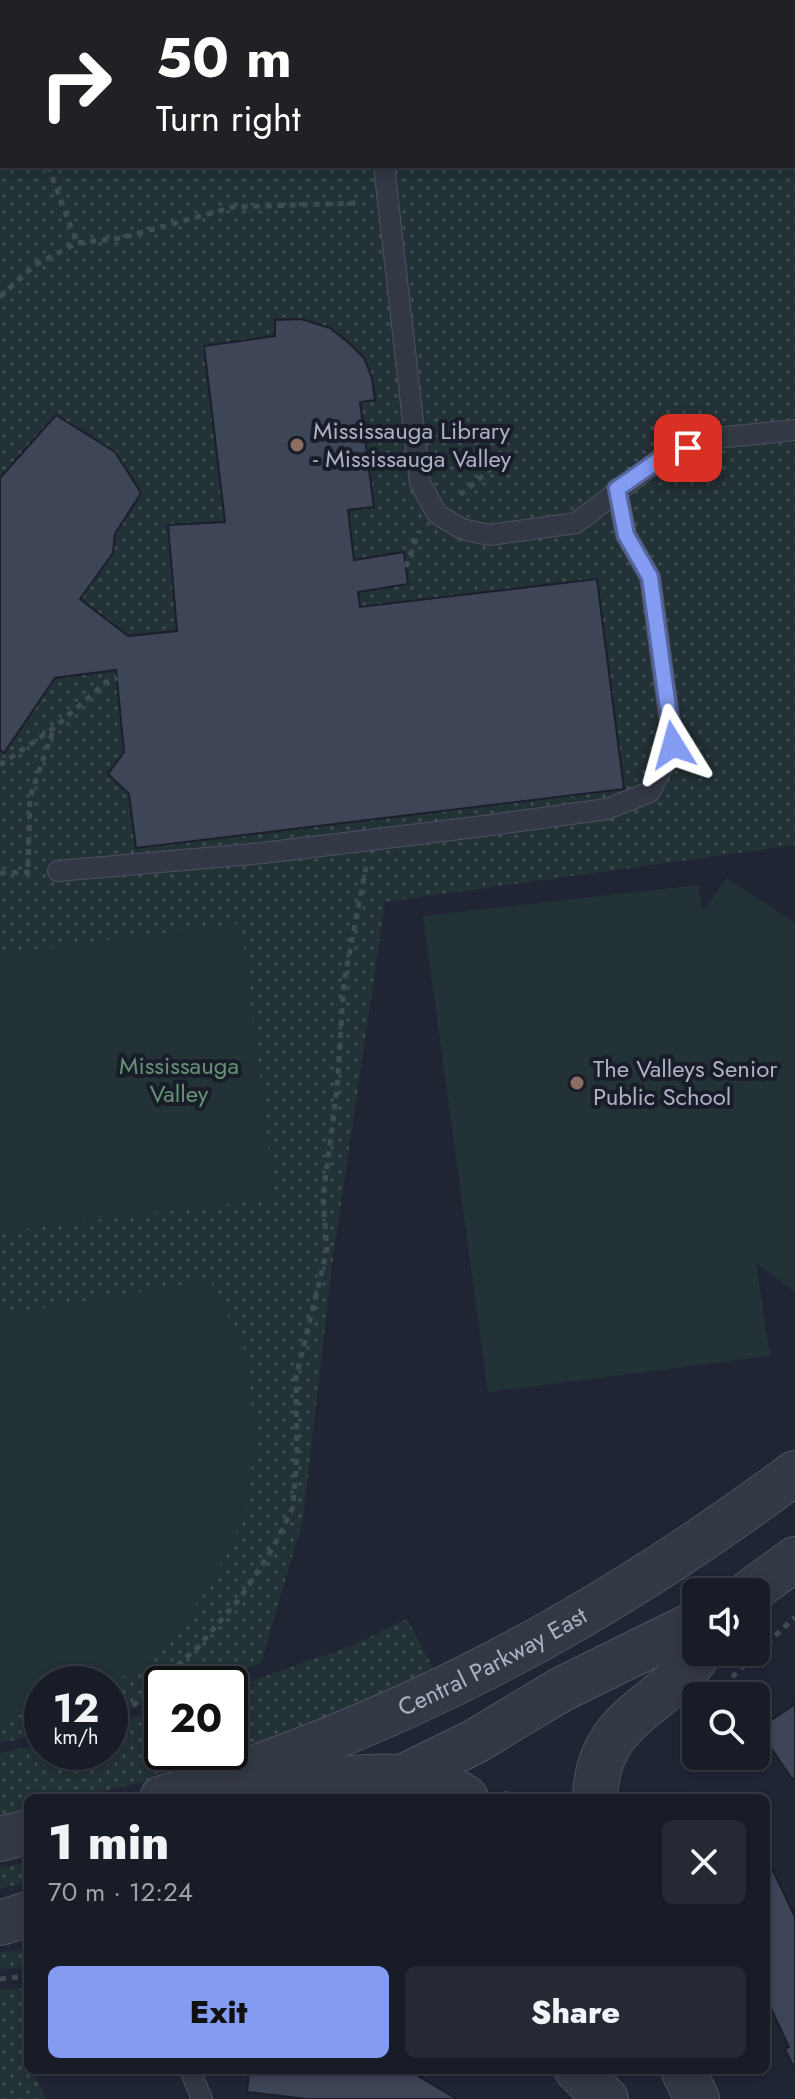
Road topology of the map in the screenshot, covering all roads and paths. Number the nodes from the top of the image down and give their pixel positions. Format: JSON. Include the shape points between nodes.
{"nodes":[{"id":1,"x":49,"y":168,"type":"edge"},
{"id":2,"x":384,"y":168,"type":"edge"},
{"id":3,"x":388,"y":202,"type":"junction"},
{"id":4,"x":77,"y":243,"type":"junction"},
{"id":5,"x":0,"y":297,"type":"edge"},
{"id":6,"x":795,"y":430,"type":"edge"},
{"id":7,"x":617,"y":489,"type":"junction"},
{"id":8,"x":117,"y":678,"type":"dead end"},
{"id":9,"x":54,"y":728,"type":"junction"},
{"id":10,"x":0,"y":765,"type":"edge"},
{"id":11,"x":372,"y":838,"type":"junction"},
{"id":12,"x":58,"y":871,"type":"dead end"},
{"id":13,"x":28,"y":872,"type":"dead end"},
{"id":14,"x":795,"y":1473,"type":"edge"},
{"id":15,"x":795,"y":1559,"type":"edge"},
{"id":16,"x":769,"y":1578,"type":"edge"},
{"id":17,"x":795,"y":1617,"type":"edge"},
{"id":18,"x":682,"y":1630,"type":"edge"},
{"id":19,"x":539,"y":1640,"type":"junction"},
{"id":20,"x":710,"y":1669,"type":"edge"},
{"id":21,"x":128,"y":1710,"type":"edge"},
{"id":22,"x":474,"y":1742,"type":"junction"},
{"id":23,"x":404,"y":1775,"type":"junction"},
{"id":24,"x":182,"y":1793,"type":"edge"},
{"id":25,"x":367,"y":1794,"type":"edge"},
{"id":26,"x":456,"y":1794,"type":"edge"},
{"id":27,"x":462,"y":1794,"type":"edge"},
{"id":28,"x":595,"y":1794,"type":"edge"},
{"id":29,"x":24,"y":1833,"type":"edge"},
{"id":30,"x":0,"y":1839,"type":"edge"},
{"id":31,"x":24,"y":1915,"type":"edge"},
{"id":32,"x":0,"y":1923,"type":"edge"},
{"id":33,"x":0,"y":1934,"type":"edge"},
{"id":34,"x":24,"y":1936,"type":"edge"},
{"id":35,"x":24,"y":1976,"type":"edge"},
{"id":36,"x":0,"y":1979,"type":"edge"},
{"id":37,"x":192,"y":2074,"type":"edge"},
{"id":38,"x":581,"y":2074,"type":"edge"},
{"id":39,"x":592,"y":2074,"type":"edge"},
{"id":40,"x":685,"y":2074,"type":"edge"},
{"id":41,"x":202,"y":2099,"type":"edge"},
{"id":42,"x":606,"y":2099,"type":"edge"},
{"id":43,"x":697,"y":2099,"type":"edge"}],
"edges":[{"from":1,"to":4,"type":"path"},
{"from":2,"to":3,"type":"lane"},
{"from":3,"to":4,"type":"path","via":[[233,207],[135,235]]},
{"from":3,"to":7,"type":"lane","via":[[420,483],[437,514],[462,529],[489,535],[576,523]]},
{"from":4,"to":5,"type":"path","via":[[35,265]]},
{"from":6,"to":7,"type":"lane","via":[[716,438],[660,459]]},
{"from":7,"to":11,"type":"lane","via":[[626,535],[650,577],[673,745],[650,792],[607,809]]},
{"from":8,"to":9,"type":"path"},
{"from":9,"to":10,"type":"path"},
{"from":9,"to":13,"type":"path","via":[[30,797]]},
{"from":11,"to":12,"type":"lane"},
{"from":11,"to":21,"type":"path","via":[[344,982],[323,1197],[327,1250],[296,1377],[293,1507],[241,1597],[197,1648]]},
{"from":14,"to":19,"type":"street","name":"Central Parkway East","via":[[643,1581]]},
{"from":15,"to":16,"type":"street"},
{"from":17,"to":20,"type":"path"},
{"from":18,"to":22,"type":"street","via":[[562,1689]]},
{"from":19,"to":22,"type":"street"},
{"from":19,"to":24,"type":"street","name":"Central Parkway East","via":[[447,1689]]},
{"from":20,"to":28,"type":"street","via":[[691,1665],[624,1724],[606,1745]]},
{"from":22,"to":23,"type":"street"},
{"from":22,"to":27,"type":"street"},
{"from":23,"to":24,"type":"street"},
{"from":23,"to":25,"type":"street"},
{"from":23,"to":26,"type":"street"},
{"from":29,"to":30,"type":"street"},
{"from":31,"to":32,"type":"street"},
{"from":33,"to":34,"type":"street"},
{"from":35,"to":36,"type":"path"},
{"from":37,"to":41,"type":"lane"},
{"from":38,"to":42,"type":"street"},
{"from":39,"to":42,"type":"street"},
{"from":40,"to":43,"type":"street"}]}
